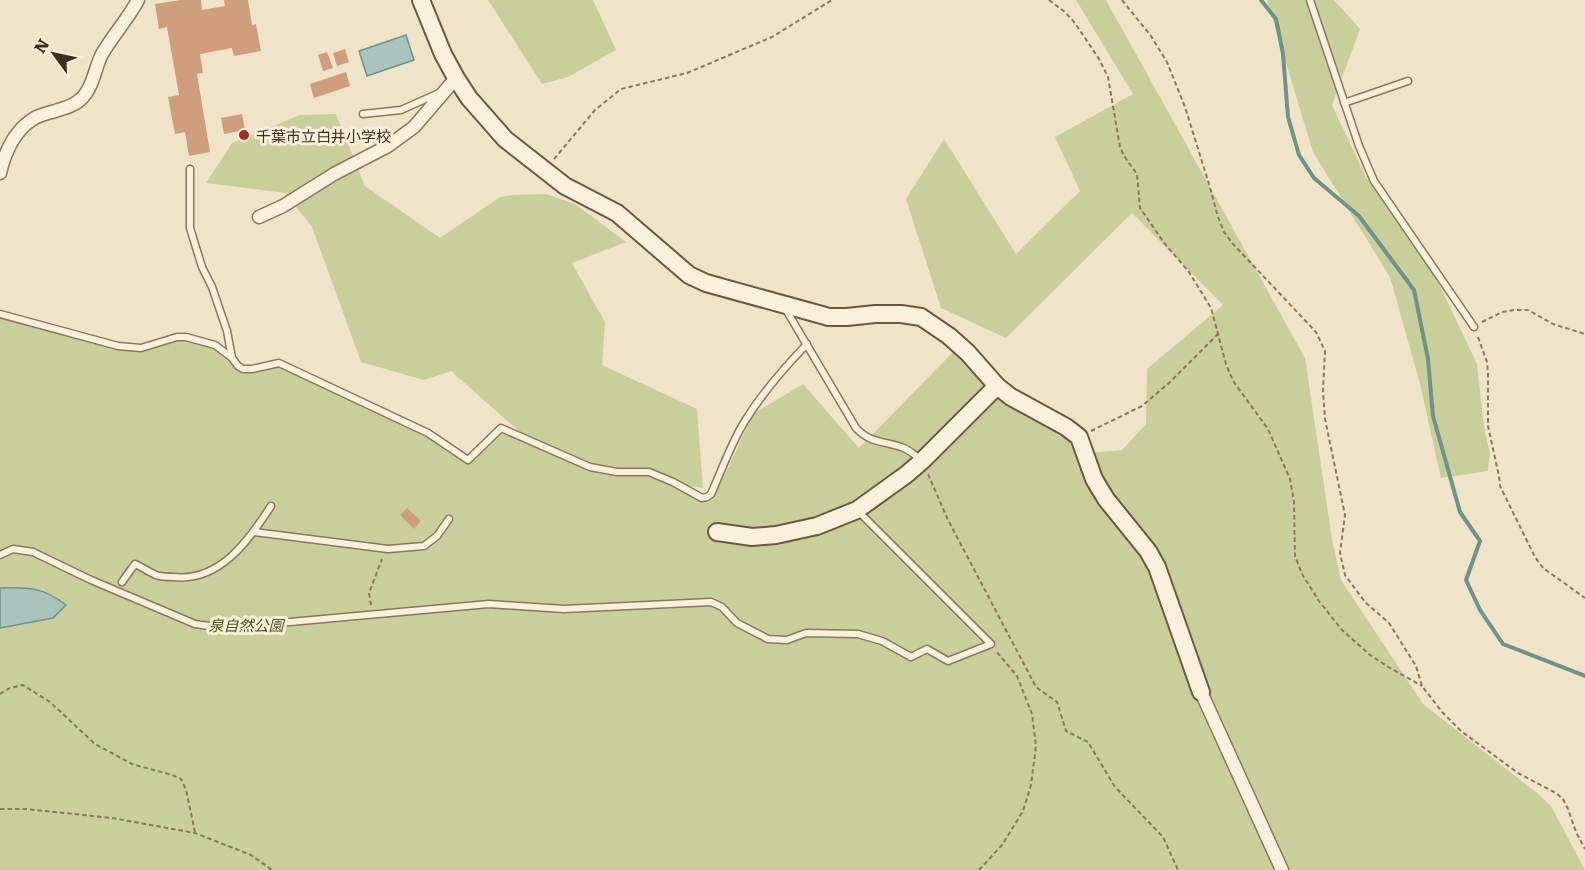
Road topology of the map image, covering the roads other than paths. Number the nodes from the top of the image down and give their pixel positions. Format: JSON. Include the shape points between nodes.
{"nodes":[{"id":1,"x":138,"y":0,"type":"edge"},
{"id":2,"x":421,"y":0,"type":"edge"},
{"id":3,"x":1310,"y":0,"type":"edge"},
{"id":4,"x":456,"y":78,"type":"junction"},
{"id":5,"x":1408,"y":81,"type":"dead end"},
{"id":6,"x":445,"y":91,"type":"junction"},
{"id":7,"x":1344,"y":103,"type":"junction"},
{"id":8,"x":363,"y":114,"type":"dead end"},
{"id":9,"x":190,"y":169,"type":"dead end"},
{"id":10,"x":0,"y":173,"type":"edge"},
{"id":11,"x":259,"y":217,"type":"dead end"},
{"id":12,"x":783,"y":304,"type":"junction"},
{"id":13,"x":0,"y":314,"type":"edge"},
{"id":14,"x":1474,"y":327,"type":"road end"},
{"id":15,"x":807,"y":344,"type":"junction"},
{"id":16,"x":232,"y":358,"type":"junction"},
{"id":17,"x":997,"y":386,"type":"junction"},
{"id":18,"x":922,"y":461,"type":"junction"},
{"id":19,"x":271,"y":506,"type":"dead end"},
{"id":20,"x":857,"y":510,"type":"junction"},
{"id":21,"x":449,"y":519,"type":"dead end"},
{"id":22,"x":254,"y":532,"type":"junction"},
{"id":23,"x":717,"y":532,"type":"dead end"},
{"id":24,"x":0,"y":555,"type":"edge"},
{"id":25,"x":122,"y":582,"type":"dead end"},
{"id":26,"x":1201,"y":692,"type":"joint"},
{"id":27,"x":1282,"y":870,"type":"edge"}],
"edges":[{"from":1,"to":10,"type":"street","via":[[101,55],[85,95],[67,107],[35,117],[23,127],[12,140]]},
{"from":2,"to":4,"type":"street"},
{"from":3,"to":7,"type":"lane"},
{"from":4,"to":6,"type":"street"},
{"from":4,"to":12,"type":"street","via":[[505,139],[565,186],[617,213],[689,275]]},
{"from":5,"to":7,"type":"lane"},
{"from":6,"to":8,"type":"lane","via":[[401,110]]},
{"from":6,"to":11,"type":"street","via":[[414,127],[388,146]]},
{"from":7,"to":14,"type":"lane","via":[[1374,181]]},
{"from":9,"to":16,"type":"lane","via":[[189,228],[227,331]]},
{"from":12,"to":15,"type":"lane"},
{"from":12,"to":17,"type":"street","via":[[829,317],[921,317],[968,353]]},
{"from":13,"to":16,"type":"lane","via":[[117,346],[141,348],[186,337],[215,345]]},
{"from":15,"to":16,"type":"lane","via":[[760,398],[743,423],[711,494],[702,498],[649,472],[590,467],[501,428],[468,460],[428,433],[279,363],[243,369]]},
{"from":15,"to":18,"type":"lane","via":[[864,437],[904,447]]},
{"from":17,"to":18,"type":"street"},
{"from":17,"to":26,"type":"street","via":[[1079,437],[1094,479],[1157,567]]},
{"from":18,"to":20,"type":"street"},
{"from":19,"to":22,"type":"lane"},
{"from":20,"to":23,"type":"street","via":[[817,526],[776,535],[752,537]]},
{"from":20,"to":24,"type":"lane","via":[[991,644],[948,661],[927,649],[911,657],[882,641],[858,634],[806,633],[788,640],[768,639],[737,623],[722,607],[711,602],[564,609],[489,604],[224,628],[195,624],[33,552],[13,549]]},
{"from":21,"to":22,"type":"lane","via":[[424,546],[388,549]]},
{"from":22,"to":25,"type":"lane","via":[[228,560],[210,571],[184,578],[157,575],[135,564]]},
{"from":26,"to":27,"type":"street"}]}
